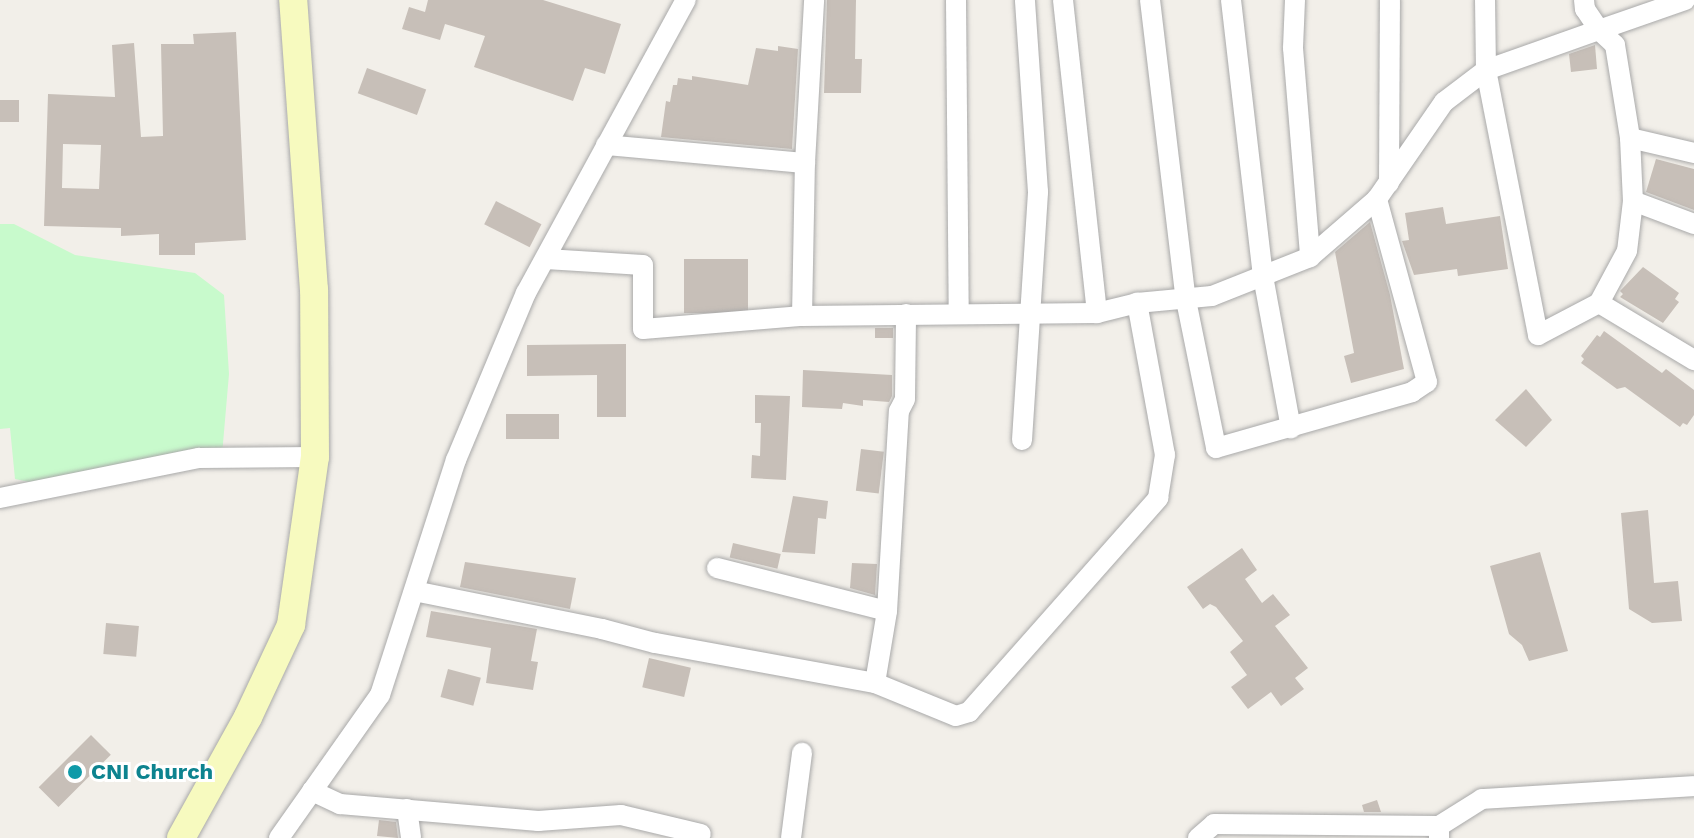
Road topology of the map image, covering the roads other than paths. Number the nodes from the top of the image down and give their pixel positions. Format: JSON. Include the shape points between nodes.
{"nodes":[{"id":1,"x":293,"y":0,"type":"edge"},
{"id":2,"x":686,"y":0,"type":"edge"},
{"id":3,"x":814,"y":0,"type":"edge"},
{"id":4,"x":956,"y":0,"type":"edge"},
{"id":5,"x":1025,"y":0,"type":"edge"},
{"id":6,"x":1063,"y":0,"type":"edge"},
{"id":7,"x":1150,"y":0,"type":"edge"},
{"id":8,"x":1231,"y":0,"type":"edge"},
{"id":9,"x":1295,"y":0,"type":"edge"},
{"id":10,"x":1390,"y":0,"type":"edge"},
{"id":11,"x":1485,"y":0,"type":"edge"},
{"id":12,"x":1584,"y":0,"type":"edge"},
{"id":13,"x":1685,"y":0,"type":"edge"},
{"id":14,"x":1599,"y":30,"type":"junction"},
{"id":15,"x":1486,"y":70,"type":"junction"},
{"id":16,"x":1630,"y":138,"type":"junction"},
{"id":17,"x":606,"y":145,"type":"junction"},
{"id":18,"x":1694,"y":153,"type":"edge"},
{"id":19,"x":805,"y":163,"type":"junction"},
{"id":20,"x":1383,"y":191,"type":"junction"},
{"id":21,"x":1633,"y":201,"type":"junction"},
{"id":22,"x":1694,"y":224,"type":"edge"},
{"id":23,"x":1310,"y":257,"type":"junction"},
{"id":24,"x":546,"y":259,"type":"junction"},
{"id":25,"x":1263,"y":276,"type":"junction"},
{"id":26,"x":1186,"y":300,"type":"junction"},
{"id":27,"x":1137,"y":303,"type":"junction"},
{"id":28,"x":1599,"y":303,"type":"junction"},
{"id":29,"x":959,"y":313,"type":"junction"},
{"id":30,"x":1032,"y":313,"type":"junction"},
{"id":31,"x":1097,"y":313,"type":"junction"},
{"id":32,"x":906,"y":314,"type":"junction"},
{"id":33,"x":802,"y":316,"type":"junction"},
{"id":34,"x":1694,"y":360,"type":"edge"},
{"id":35,"x":1291,"y":428,"type":"junction"},
{"id":36,"x":1022,"y":440,"type":"dead end"},
{"id":37,"x":315,"y":457,"type":"junction"},
{"id":38,"x":0,"y":498,"type":"edge"},
{"id":39,"x":717,"y":568,"type":"dead end"},
{"id":40,"x":414,"y":591,"type":"junction"},
{"id":41,"x":887,"y":611,"type":"junction"},
{"id":42,"x":875,"y":683,"type":"junction"},
{"id":43,"x":802,"y":753,"type":"dead end"},
{"id":44,"x":1694,"y":786,"type":"edge"},
{"id":45,"x":312,"y":791,"type":"junction"},
{"id":46,"x":407,"y":809,"type":"junction"},
{"id":47,"x":1439,"y":832,"type":"edge"},
{"id":48,"x":701,"y":834,"type":"dead end"},
{"id":49,"x":181,"y":838,"type":"edge"},
{"id":50,"x":279,"y":838,"type":"edge"},
{"id":51,"x":411,"y":838,"type":"edge"},
{"id":52,"x":791,"y":838,"type":"edge"},
{"id":53,"x":1198,"y":838,"type":"edge"}],
"edges":[{"from":1,"to":37,"type":"main road","via":[[314,290]]},
{"from":2,"to":17,"type":"street"},
{"from":3,"to":19,"type":"street"},
{"from":4,"to":29,"type":"street"},
{"from":5,"to":30,"type":"street","via":[[1038,192]]},
{"from":6,"to":31,"type":"street"},
{"from":7,"to":26,"type":"street"},
{"from":8,"to":25,"type":"street"},
{"from":9,"to":23,"type":"street","via":[[1293,48]]},
{"from":10,"to":20,"type":"street"},
{"from":11,"to":15,"type":"street"},
{"from":12,"to":14,"type":"street"},
{"from":13,"to":14,"type":"street"},
{"from":14,"to":15,"type":"street"},
{"from":14,"to":16,"type":"street","via":[[1615,45]]},
{"from":15,"to":20,"type":"street","via":[[1444,102]]},
{"from":15,"to":28,"type":"street","via":[[1538,335]]},
{"from":16,"to":18,"type":"street"},
{"from":16,"to":21,"type":"street"},
{"from":17,"to":19,"type":"street"},
{"from":17,"to":24,"type":"street"},
{"from":19,"to":33,"type":"street"},
{"from":20,"to":23,"type":"street"},
{"from":20,"to":35,"type":"street","via":[[1427,382],[1412,392]]},
{"from":21,"to":22,"type":"street"},
{"from":21,"to":28,"type":"street","via":[[1627,251]]},
{"from":23,"to":25,"type":"street"},
{"from":24,"to":33,"type":"street","via":[[643,265],[643,329]]},
{"from":24,"to":40,"type":"street","via":[[526,293],[456,460]]},
{"from":25,"to":26,"type":"street"},
{"from":25,"to":35,"type":"street"},
{"from":26,"to":27,"type":"street"},
{"from":26,"to":35,"type":"street","via":[[1216,448]]},
{"from":27,"to":31,"type":"street"},
{"from":27,"to":42,"type":"street","via":[[1165,455],[1158,498],[969,712],[956,716]]},
{"from":28,"to":34,"type":"street"},
{"from":29,"to":30,"type":"street"},
{"from":29,"to":32,"type":"street"},
{"from":30,"to":31,"type":"street"},
{"from":30,"to":36,"type":"street"},
{"from":32,"to":33,"type":"street"},
{"from":32,"to":41,"type":"street","via":[[905,399],[898,426]]},
{"from":37,"to":38,"type":"street","via":[[199,458]]},
{"from":37,"to":49,"type":"main road","via":[[291,625],[248,717]]},
{"from":39,"to":41,"type":"street"},
{"from":40,"to":42,"type":"street"},
{"from":40,"to":45,"type":"street","via":[[380,695]]},
{"from":41,"to":42,"type":"street"},
{"from":43,"to":52,"type":"street"},
{"from":44,"to":47,"type":"street","via":[[1482,799]]},
{"from":45,"to":46,"type":"street","via":[[340,804]]},
{"from":45,"to":50,"type":"street"},
{"from":46,"to":48,"type":"street","via":[[538,821],[621,815]]},
{"from":46,"to":51,"type":"street"},
{"from":47,"to":53,"type":"street","via":[[1214,824]]}]}
